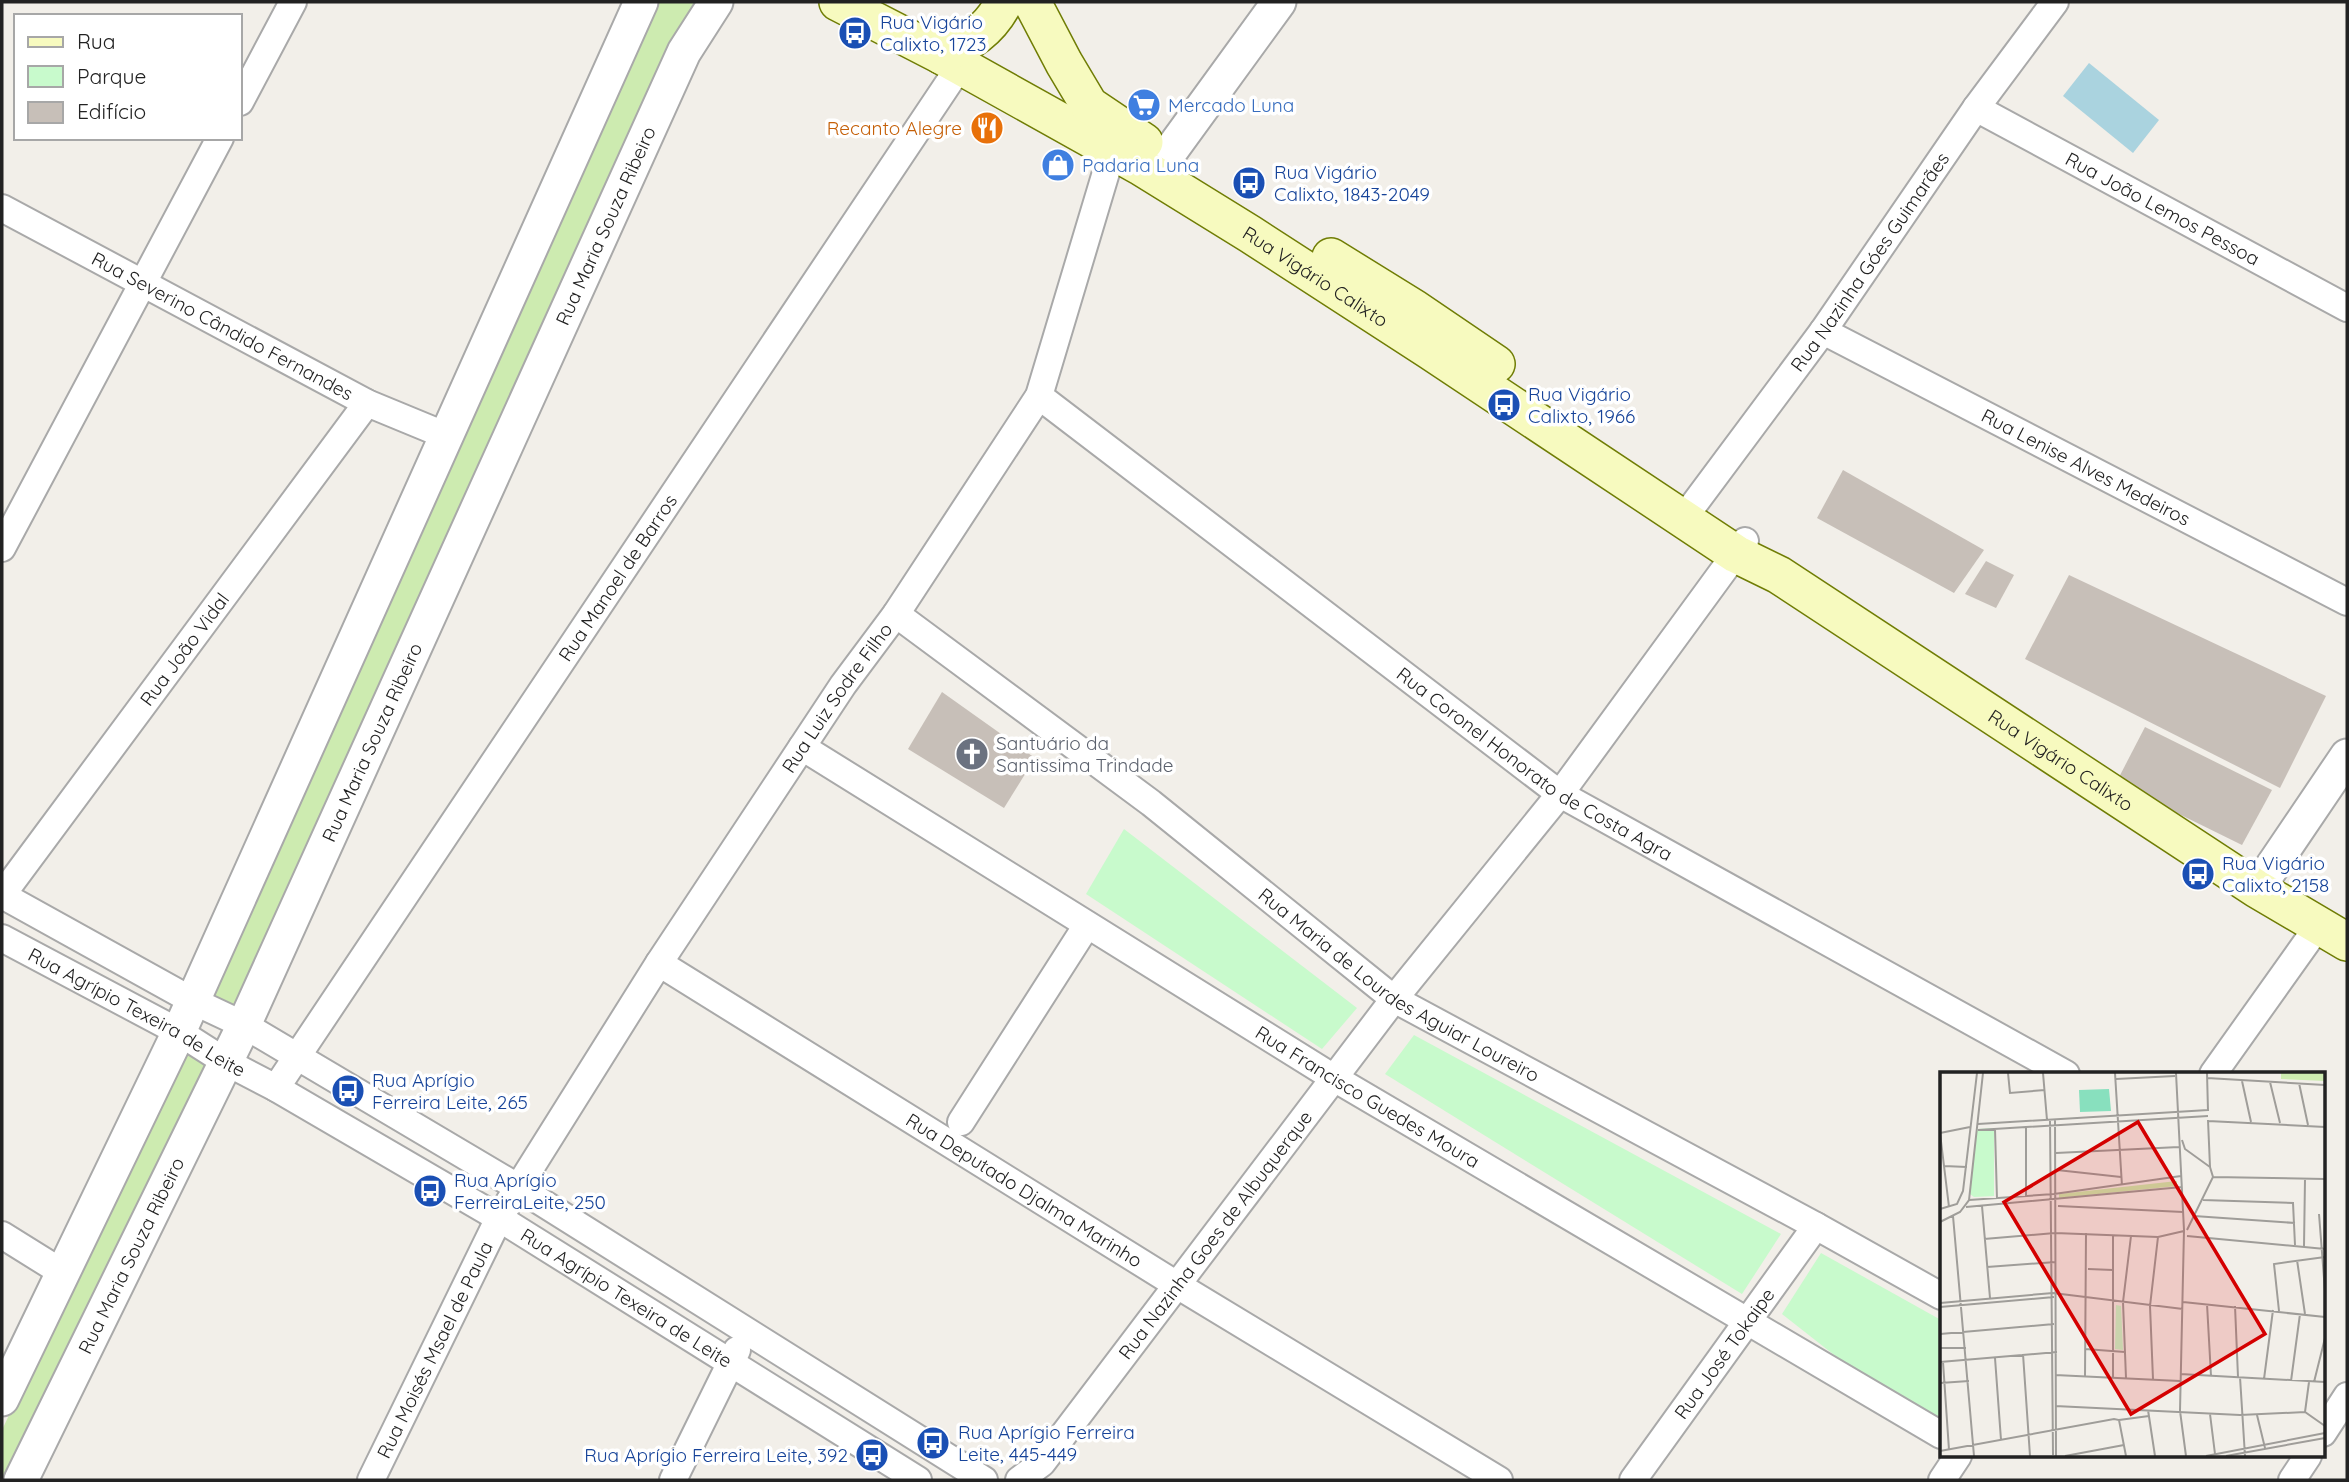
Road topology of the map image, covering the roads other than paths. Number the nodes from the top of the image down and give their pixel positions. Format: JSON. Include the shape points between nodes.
{"nodes":[{"id":1,"x":293,"y":2,"type":"edge"},
{"id":2,"x":642,"y":2,"type":"edge"},
{"id":3,"x":716,"y":2,"type":"edge"},
{"id":4,"x":838,"y":2,"type":"edge"},
{"id":5,"x":1279,"y":2,"type":"edge"},
{"id":6,"x":2055,"y":2,"type":"edge"},
{"id":7,"x":1028,"y":3,"type":"edge"},
{"id":8,"x":951,"y":61,"type":"junction"},
{"id":9,"x":242,"y":98,"type":"edge"},
{"id":10,"x":1976,"y":108,"type":"junction"},
{"id":11,"x":219,"y":140,"type":"edge"},
{"id":12,"x":1113,"y":149,"type":"junction"},
{"id":13,"x":1167,"y":156,"type":"junction"},
{"id":14,"x":2,"y":208,"type":"edge"},
{"id":15,"x":144,"y":282,"type":"junction"},
{"id":16,"x":2347,"y":309,"type":"edge"},
{"id":17,"x":1823,"y":331,"type":"junction"},
{"id":18,"x":1039,"y":396,"type":"junction"},
{"id":19,"x":367,"y":403,"type":"junction"},
{"id":20,"x":447,"y":436,"type":"junction"},
{"id":21,"x":1689,"y":510,"type":"junction"},
{"id":22,"x":1741,"y":547,"type":"junction"},
{"id":23,"x":2,"y":548,"type":"edge"},
{"id":24,"x":2347,"y":602,"type":"edge"},
{"id":25,"x":896,"y":614,"type":"junction"},
{"id":26,"x":802,"y":747,"type":"junction"},
{"id":27,"x":2347,"y":757,"type":"edge"},
{"id":28,"x":1560,"y":794,"type":"junction"},
{"id":29,"x":2257,"y":889,"type":"junction"},
{"id":30,"x":2,"y":895,"type":"edge"},
{"id":31,"x":1087,"y":925,"type":"junction"},
{"id":32,"x":2333,"y":933,"type":"edge"},
{"id":33,"x":2,"y":938,"type":"edge"},
{"id":34,"x":659,"y":963,"type":"junction"},
{"id":35,"x":1394,"y":999,"type":"junction"},
{"id":36,"x":193,"y":1001,"type":"junction"},
{"id":37,"x":244,"y":1025,"type":"junction"},
{"id":38,"x":179,"y":1032,"type":"junction"},
{"id":39,"x":296,"y":1055,"type":"junction"},
{"id":40,"x":226,"y":1062,"type":"junction"},
{"id":41,"x":2062,"y":1072,"type":"edge"},
{"id":42,"x":2215,"y":1072,"type":"edge"},
{"id":43,"x":1334,"y":1078,"type":"junction"},
{"id":44,"x":276,"y":1088,"type":"junction"},
{"id":45,"x":961,"y":1122,"type":"dead end"},
{"id":46,"x":519,"y":1188,"type":"junction"},
{"id":47,"x":499,"y":1218,"type":"junction"},
{"id":48,"x":1816,"y":1226,"type":"junction"},
{"id":49,"x":2,"y":1235,"type":"edge"},
{"id":50,"x":63,"y":1273,"type":"junction"},
{"id":51,"x":1177,"y":1285,"type":"junction"},
{"id":52,"x":1940,"y":1295,"type":"edge"},
{"id":53,"x":1746,"y":1321,"type":"junction"},
{"id":54,"x":748,"y":1331,"type":"junction"},
{"id":55,"x":730,"y":1364,"type":"junction"},
{"id":56,"x":2347,"y":1396,"type":"edge"},
{"id":57,"x":2,"y":1399,"type":"edge"},
{"id":58,"x":2324,"y":1431,"type":"edge"},
{"id":59,"x":1940,"y":1433,"type":"edge"},
{"id":60,"x":1957,"y":1458,"type":"edge"},
{"id":61,"x":2307,"y":1458,"type":"edge"},
{"id":62,"x":1041,"y":1471,"type":"edge"},
{"id":63,"x":21,"y":1480,"type":"edge"},
{"id":64,"x":371,"y":1480,"type":"edge"},
{"id":65,"x":673,"y":1480,"type":"edge"},
{"id":66,"x":919,"y":1480,"type":"edge"},
{"id":67,"x":984,"y":1480,"type":"edge"},
{"id":68,"x":1018,"y":1480,"type":"edge"},
{"id":69,"x":1499,"y":1480,"type":"edge"},
{"id":70,"x":1633,"y":1480,"type":"edge"},
{"id":71,"x":1942,"y":1480,"type":"edge"},
{"id":72,"x":2292,"y":1480,"type":"edge"}],
"edges":[{"from":1,"to":9,"type":"street"},
{"from":2,"to":20,"type":"street"},
{"from":3,"to":37,"type":"street","name":"Rua Maria Souza Ribeiro","via":[[684,52]]},
{"from":4,"to":8,"type":"main road","name":"Rua Vigário Calixto"},
{"from":5,"to":13,"type":"street"},
{"from":6,"to":10,"type":"street","name":"Rua Nazinha Góes Guimarães"},
{"from":7,"to":8,"type":"main road","via":[[991,24]]},
{"from":7,"to":13,"type":"main road","name":"Rua Vigário Calixto","via":[[1089,105]]},
{"from":8,"to":12,"type":"main road","name":"Rua Vigário Calixto"},
{"from":8,"to":39,"type":"street","name":"Rua Manoel de Barros"},
{"from":10,"to":16,"type":"street","name":"Rua João Lemos Pessoa"},
{"from":10,"to":17,"type":"street","name":"Rua Nazinha Góes Guimarães"},
{"from":11,"to":15,"type":"street"},
{"from":12,"to":18,"type":"street","name":"Rua Luiz Sodre Filho"},
{"from":12,"to":21,"type":"main road","name":"Rua Vigário Calixto"},
{"from":13,"to":21,"type":"main road","name":"Rua Vigário Calixto","via":[[1415,309]]},
{"from":14,"to":15,"type":"street","name":"Rua Severino Cândido Fernandes"},
{"from":15,"to":19,"type":"street","name":"Rua Severino Cândido Fernandes"},
{"from":15,"to":23,"type":"street"},
{"from":17,"to":21,"type":"street","name":"Rua Nazinha Góes Guimarães"},
{"from":17,"to":24,"type":"street","name":"Rua Lenise Alves Medeiros"},
{"from":18,"to":25,"type":"street","name":"Rua Luiz Sodre Filho"},
{"from":18,"to":28,"type":"street","name":"Rua Coronel Honorato de Costa Agra"},
{"from":19,"to":20,"type":"street","name":"Rua Severino Cândido Fernandes"},
{"from":19,"to":30,"type":"street","name":"Rua João Vidal"},
{"from":20,"to":36,"type":"street"},
{"from":21,"to":22,"type":"main road","name":"Rua Vigário Calixto"},
{"from":22,"to":28,"type":"street","name":"Rua Nazinha Goes de Albuquerque"},
{"from":22,"to":29,"type":"main road","name":"Rua Vigário Calixto"},
{"from":25,"to":26,"type":"street","name":"Rua Luiz Sodre Filho"},
{"from":25,"to":35,"type":"street","name":"Rua Maria de Lourdes Aguiar Loureiro","via":[[1151,803]]},
{"from":26,"to":31,"type":"street","name":"Rua Francisco Guedes Moura"},
{"from":26,"to":34,"type":"street","name":"Rua Luiz Sodre Filho"},
{"from":27,"to":29,"type":"street"},
{"from":28,"to":35,"type":"street","name":"Rua Nazinha Goes de Albuquerque"},
{"from":28,"to":41,"type":"street","name":"Rua Coronel Honorato de Costa Agra"},
{"from":29,"to":32,"type":"main road","name":"Rua Vigário Calixto"},
{"from":30,"to":36,"type":"street","name":"Rua Agrípio Texeira de Leite"},
{"from":31,"to":43,"type":"street","name":"Rua Francisco Guedes Moura"},
{"from":31,"to":45,"type":"street"},
{"from":32,"to":42,"type":"street"},
{"from":33,"to":38,"type":"street","name":"Rua Agrípio Texeira de Leite"},
{"from":34,"to":46,"type":"street","name":"Rua Luiz Sodre Filho"},
{"from":34,"to":51,"type":"street","name":"Rua Deputado Djalma Marinho"},
{"from":35,"to":43,"type":"street","name":"Rua Nazinha Goes de Albuquerque"},
{"from":35,"to":48,"type":"street","name":"Rua Maria de Lourdes Aguiar Loureiro"},
{"from":36,"to":37,"type":"street","name":"Rua Agrípio Texeira de Leite"},
{"from":36,"to":38,"type":"street"},
{"from":37,"to":39,"type":"street","name":"Rua Agrípio Texeira de Leite"},
{"from":37,"to":40,"type":"street","name":"Rua Maria Souza Ribeiro"},
{"from":38,"to":40,"type":"street","name":"Rua Agrípio Texeira de Leite"},
{"from":38,"to":50,"type":"street"},
{"from":39,"to":44,"type":"street","name":"Rua Manoel de Barros"},
{"from":39,"to":46,"type":"street","name":"Rua Agrípio Texeira de Leite"},
{"from":40,"to":44,"type":"street","name":"Rua Agrípio Texeira de Leite"},
{"from":40,"to":63,"type":"street","name":"Rua Maria Souza Ribeiro"},
{"from":43,"to":51,"type":"street","name":"Rua Nazinha Goes de Albuquerque"},
{"from":43,"to":53,"type":"street","name":"Rua Francisco Guedes Moura"},
{"from":44,"to":47,"type":"street","name":"Rua Agrípio Texeira de Leite"},
{"from":46,"to":47,"type":"street","name":"Rua Luiz Sodre Filho"},
{"from":46,"to":54,"type":"street","name":"Rua Agrípio Texeira de Leite"},
{"from":47,"to":55,"type":"street","name":"Rua Agrípio Texeira de Leite"},
{"from":47,"to":64,"type":"street","name":"Rua Moisés Msael de Paula"},
{"from":48,"to":52,"type":"street","name":"Rua Maria de Lourdes Aguiar Loureiro"},
{"from":48,"to":53,"type":"street","name":"Rua José Tokaipe"},
{"from":49,"to":50,"type":"street"},
{"from":50,"to":57,"type":"street"},
{"from":51,"to":62,"type":"street","name":"Rua Nazinha Goes de Albuquerque"},
{"from":51,"to":69,"type":"street","name":"Rua Deputado Djalma Marinho"},
{"from":53,"to":59,"type":"street","name":"Rua Francisco Guedes Moura"},
{"from":53,"to":70,"type":"street","name":"Rua José Tokaipe"},
{"from":54,"to":55,"type":"street"},
{"from":54,"to":67,"type":"street","name":"Rua Agrípio Texeira de Leite"},
{"from":55,"to":65,"type":"street"},
{"from":55,"to":66,"type":"street","name":"Rua Agrípio Texeira de Leite"},
{"from":56,"to":58,"type":"street"},
{"from":60,"to":71,"type":"street"},
{"from":61,"to":72,"type":"street"},
{"from":62,"to":68,"type":"street","name":"Rua Nazinha Goes de Albuquerque"}]}
